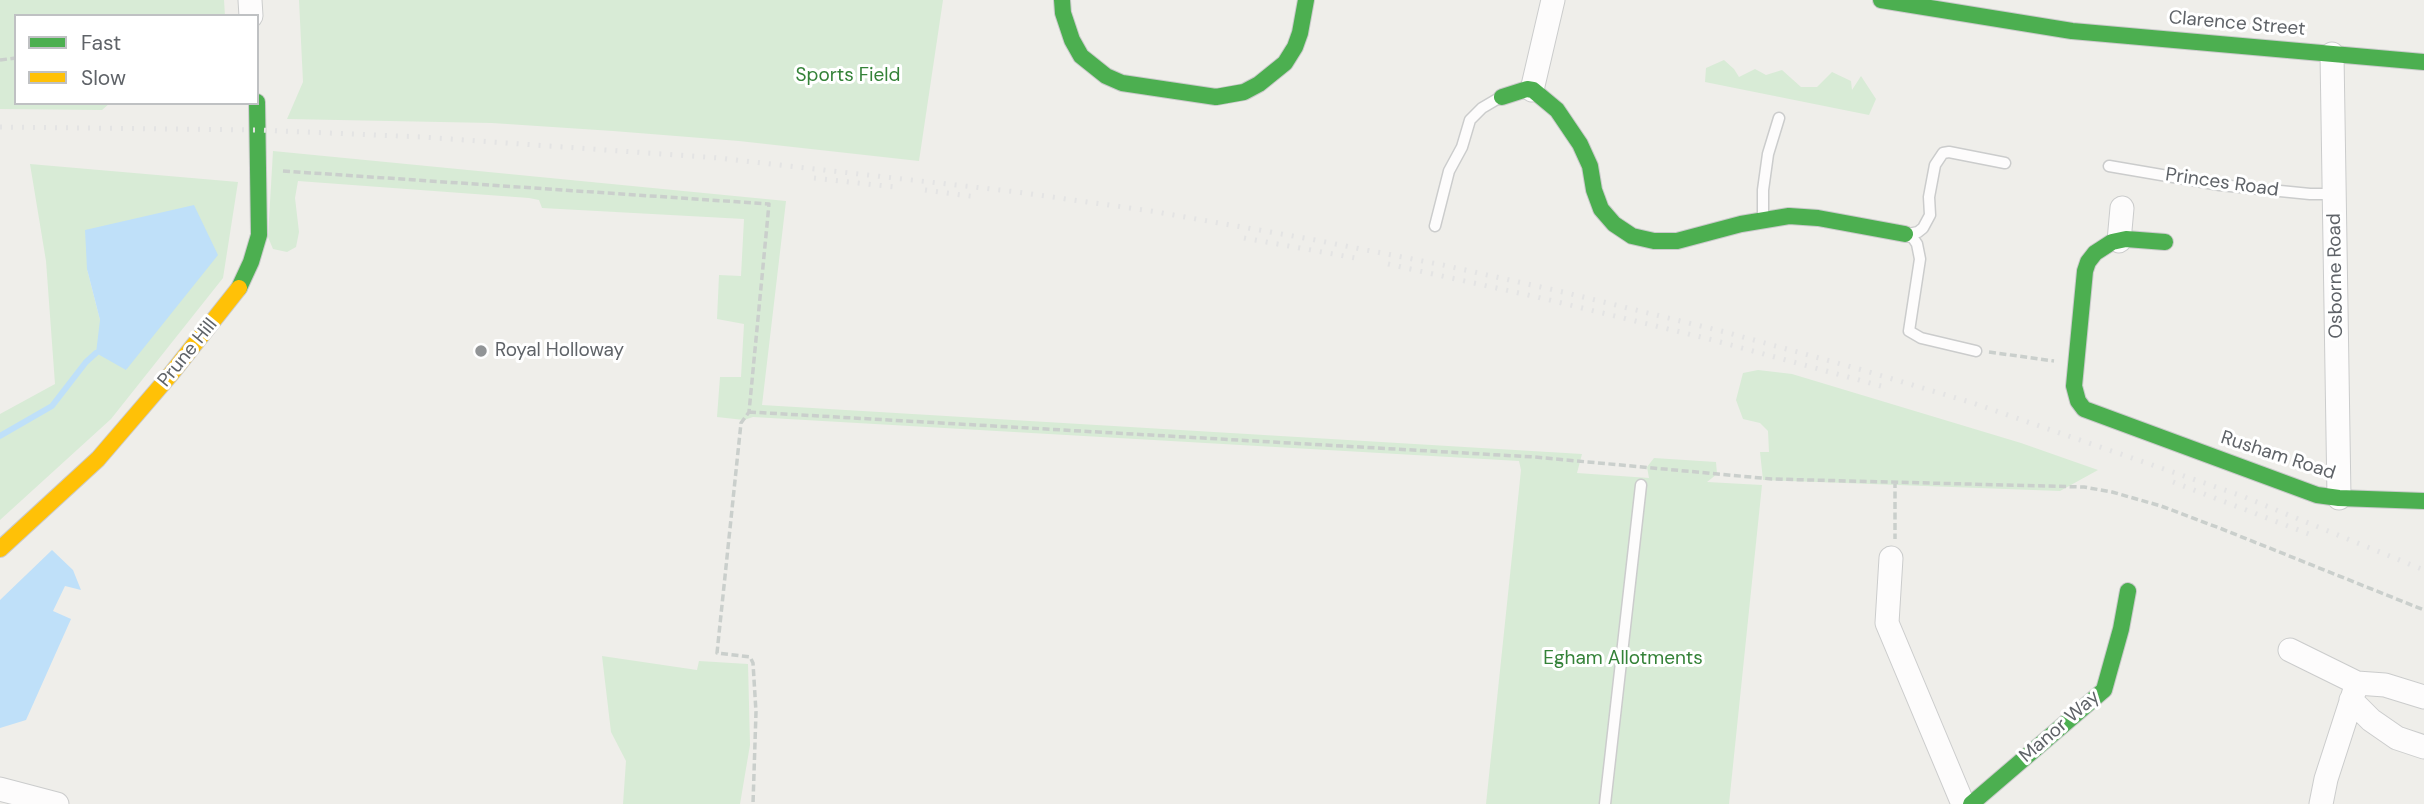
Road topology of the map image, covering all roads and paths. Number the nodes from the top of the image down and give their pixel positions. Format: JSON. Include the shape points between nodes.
{"nodes":[{"id":1,"x":1062,"y":0,"type":"edge"},
{"id":2,"x":1307,"y":0,"type":"edge"},
{"id":3,"x":1553,"y":0,"type":"edge"},
{"id":4,"x":1881,"y":0,"type":"edge"},
{"id":5,"x":2332,"y":54,"type":"junction"},
{"id":6,"x":2424,"y":62,"type":"edge"},
{"id":7,"x":1532,"y":90,"type":"junction"},
{"id":8,"x":1502,"y":97,"type":"joint"},
{"id":9,"x":257,"y":105,"type":"edge"},
{"id":10,"x":1779,"y":118,"type":"dead end"},
{"id":11,"x":2005,"y":163,"type":"dead end"},
{"id":12,"x":2109,"y":166,"type":"dead end"},
{"id":13,"x":260,"y":169,"type":"junction"},
{"id":14,"x":2334,"y":194,"type":"junction"},
{"id":15,"x":2122,"y":208,"type":"dead end"},
{"id":16,"x":1763,"y":219,"type":"junction"},
{"id":17,"x":1435,"y":226,"type":"dead end"},
{"id":18,"x":1905,"y":234,"type":"junction"},
{"id":19,"x":2119,"y":240,"type":"junction"},
{"id":20,"x":2165,"y":242,"type":"dead end"},
{"id":21,"x":1976,"y":351,"type":"joint"},
{"id":22,"x":2076,"y":364,"type":"junction"},
{"id":23,"x":749,"y":412,"type":"junction"},
{"id":24,"x":1895,"y":481,"type":"junction"},
{"id":25,"x":1642,"y":485,"type":"dead end"},
{"id":26,"x":2339,"y":498,"type":"junction"},
{"id":27,"x":2424,"y":501,"type":"edge"},
{"id":28,"x":0,"y":549,"type":"edge"},
{"id":29,"x":1891,"y":558,"type":"joint"},
{"id":30,"x":2127,"y":591,"type":"dead end"},
{"id":31,"x":2424,"y":610,"type":"edge"},
{"id":32,"x":2290,"y":650,"type":"dead end"},
{"id":33,"x":2354,"y":692,"type":"junction"},
{"id":34,"x":2424,"y":696,"type":"edge"},
{"id":35,"x":2424,"y":747,"type":"edge"},
{"id":36,"x":0,"y":789,"type":"edge"},
{"id":37,"x":57,"y":804,"type":"edge"},
{"id":38,"x":753,"y":804,"type":"edge"},
{"id":39,"x":1605,"y":804,"type":"edge"},
{"id":40,"x":1963,"y":804,"type":"edge"},
{"id":41,"x":1971,"y":804,"type":"edge"},
{"id":42,"x":2321,"y":804,"type":"edge"}],
"edges":[{"from":1,"to":2,"type":"street","via":[[1081,56],[1106,76],[1122,83],[1216,97],[1259,85],[1285,63],[1300,33]]},
{"from":3,"to":7,"type":"street"},
{"from":4,"to":5,"type":"street","name":"Clarence Street","via":[[2072,31]]},
{"from":5,"to":6,"type":"street","name":"Clarence Street"},
{"from":5,"to":14,"type":"street","name":"Osborne Road"},
{"from":7,"to":8,"type":"street"},
{"from":7,"to":16,"type":"street","via":[[1572,130],[1590,166],[1601,209],[1632,236],[1677,241]]},
{"from":8,"to":17,"type":"lane","via":[[1471,120],[1449,171]]},
{"from":9,"to":13,"type":"street","name":"Prune Hill"},
{"from":10,"to":16,"type":"lane","via":[[1768,154]]},
{"from":11,"to":18,"type":"lane","via":[[1943,153],[1935,165],[1927,222],[1917,232]]},
{"from":12,"to":14,"type":"lane","name":"Princes Road","via":[[2220,185]]},
{"from":13,"to":23,"type":"path","via":[[769,204]]},
{"from":13,"to":28,"type":"street","name":"Prune Hill","via":[[259,235],[241,285],[98,459]]},
{"from":14,"to":26,"type":"street","name":"Osborne Road"},
{"from":15,"to":19,"type":"street"},
{"from":16,"to":18,"type":"street","via":[[1818,218]]},
{"from":18,"to":21,"type":"lane","via":[[1920,251],[1909,331]]},
{"from":19,"to":20,"type":"street"},
{"from":19,"to":22,"type":"street","via":[[2095,253],[2085,271]]},
{"from":21,"to":22,"type":"path"},
{"from":22,"to":26,"type":"street","name":"Rusham Road","via":[[2074,386],[2084,408],[2317,495]]},
{"from":23,"to":24,"type":"path","via":[[1534,457],[1772,479]]},
{"from":23,"to":38,"type":"path","via":[[741,423],[717,653],[750,657],[753,663]]},
{"from":24,"to":29,"type":"path"},
{"from":24,"to":31,"type":"path","via":[[2084,487],[2112,492],[2222,529]]},
{"from":25,"to":39,"type":"lane"},
{"from":26,"to":27,"type":"street","name":"Rusham Road"},
{"from":29,"to":40,"type":"street","via":[[1887,623]]},
{"from":30,"to":41,"type":"street","name":"Manor Way","via":[[2104,690]]},
{"from":32,"to":33,"type":"street"},
{"from":33,"to":34,"type":"street","via":[[2385,685]]},
{"from":33,"to":35,"type":"street","via":[[2371,720],[2397,738]]},
{"from":33,"to":42,"type":"street"},
{"from":36,"to":37,"type":"street"}]}
